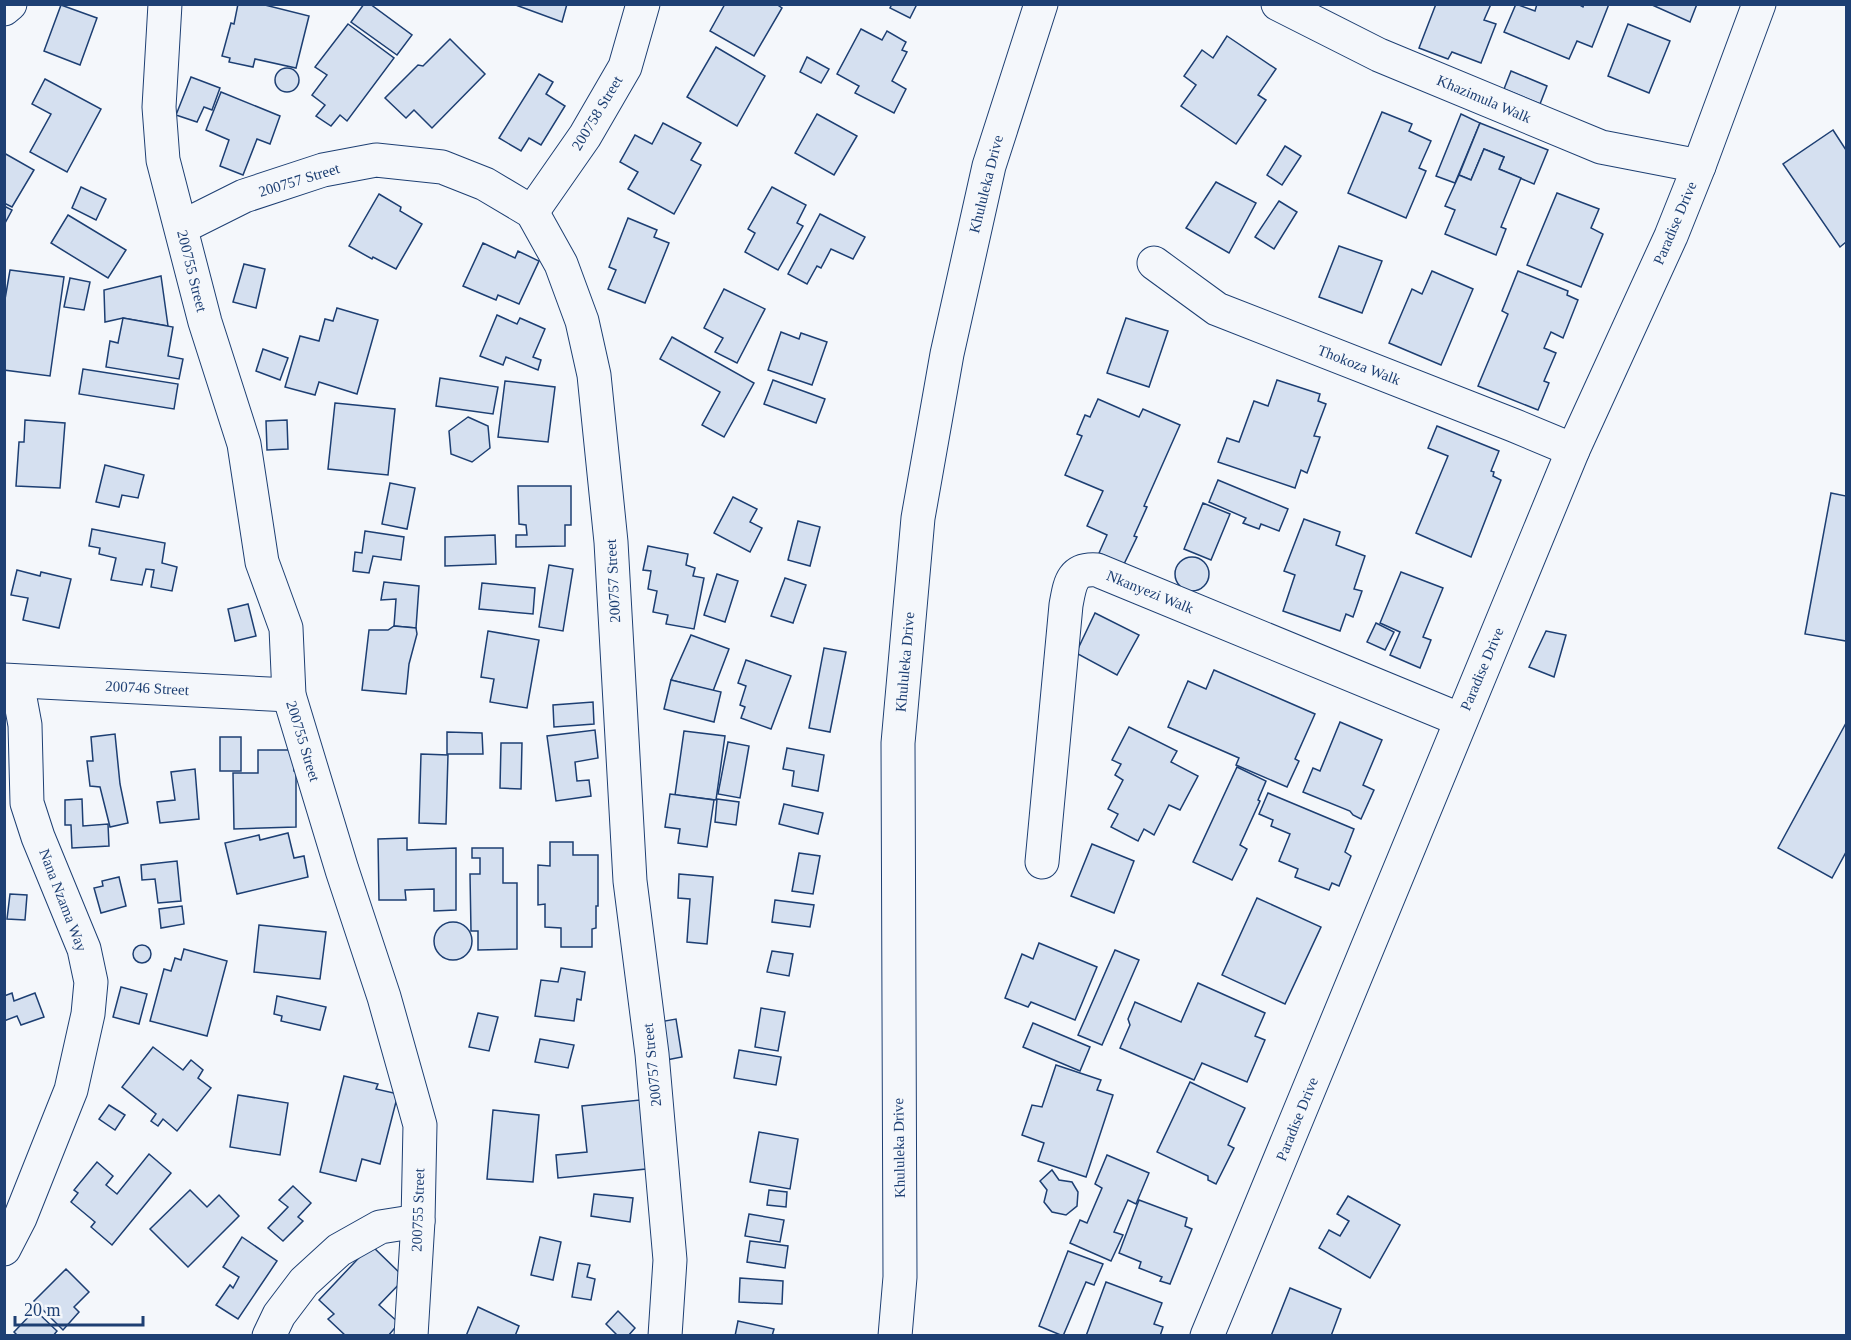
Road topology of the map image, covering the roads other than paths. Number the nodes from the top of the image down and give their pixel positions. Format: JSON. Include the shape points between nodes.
{"nodes":[{"id":1,"x":10,"y":4,"type":"edge"},
{"id":2,"x":165,"y":4,"type":"edge"},
{"id":3,"x":643,"y":4,"type":"edge"},
{"id":4,"x":1041,"y":4,"type":"edge"},
{"id":5,"x":1278,"y":4,"type":"edge"},
{"id":6,"x":1759,"y":4,"type":"edge"},
{"id":7,"x":4,"y":9,"type":"edge"},
{"id":8,"x":1700,"y":166,"type":"junction"},
{"id":9,"x":532,"y":212,"type":"junction"},
{"id":10,"x":182,"y":227,"type":"junction"},
{"id":11,"x":1154,"y":263,"type":"dead end"},
{"id":12,"x":1572,"y":450,"type":"junction"},
{"id":13,"x":11,"y":681,"type":"edge"},
{"id":14,"x":289,"y":694,"type":"junction"},
{"id":15,"x":1461,"y":720,"type":"junction"},
{"id":16,"x":1042,"y":862,"type":"dead end"},
{"id":17,"x":418,"y":1221,"type":"junction"},
{"id":18,"x":4,"y":1249,"type":"edge"},
{"id":19,"x":269,"y":1335,"type":"edge"},
{"id":20,"x":411,"y":1335,"type":"edge"},
{"id":21,"x":666,"y":1335,"type":"edge"},
{"id":22,"x":895,"y":1335,"type":"edge"},
{"id":23,"x":1207,"y":1335,"type":"edge"}],
"edges":[{"from":1,"to":7,"type":"street"},
{"from":2,"to":10,"type":"street","name":"200755 Street","via":[[160,128],[163,160]]},
{"from":3,"to":9,"type":"street","name":"200758 Street","via":[[626,67],[585,136]]},
{"from":4,"to":22,"type":"street","name":"Khululeka Drive","via":[[989,166],[947,354],[918,518],[898,743],[900,1277]]},
{"from":5,"to":8,"type":"street","name":"Khazimula Walk","via":[[1380,56],[1600,147]]},
{"from":6,"to":8,"type":"street","name":"Paradise Drive"},
{"from":8,"to":12,"type":"street","name":"Paradise Drive"},
{"from":9,"to":10,"type":"street","name":"200757 Street","via":[[485,184],[442,167],[376,160],[323,170],[244,196]]},
{"from":9,"to":21,"type":"street","name":"200757 Street","via":[[561,264],[582,321],[594,375],[611,542],[630,881],[652,1054],[670,1260]]},
{"from":10,"to":14,"type":"street","name":"200755 Street","via":[[205,322],[244,444],[262,562],[286,628]]},
{"from":11,"to":12,"type":"street","name":"Thokoza Walk","via":[[1216,309]]},
{"from":12,"to":15,"type":"street","name":"Paradise Drive"},
{"from":13,"to":14,"type":"street","name":"200746 Street"},
{"from":13,"to":18,"type":"street","name":"Nana Nzama Way","via":[[25,725],[27,803],[84,949],[91,982],[71,1090]]},
{"from":14,"to":17,"type":"street","name":"200755 Street","via":[[420,1125]]},
{"from":15,"to":16,"type":"street","name":"Nkanyezi Walk","via":[[1097,570],[1084,569],[1076,574],[1066,605]]},
{"from":15,"to":23,"type":"street","name":"Paradise Drive"},
{"from":17,"to":19,"type":"street","via":[[380,1227],[339,1250],[304,1282]]},
{"from":17,"to":20,"type":"street","name":"200755 Street"}]}
